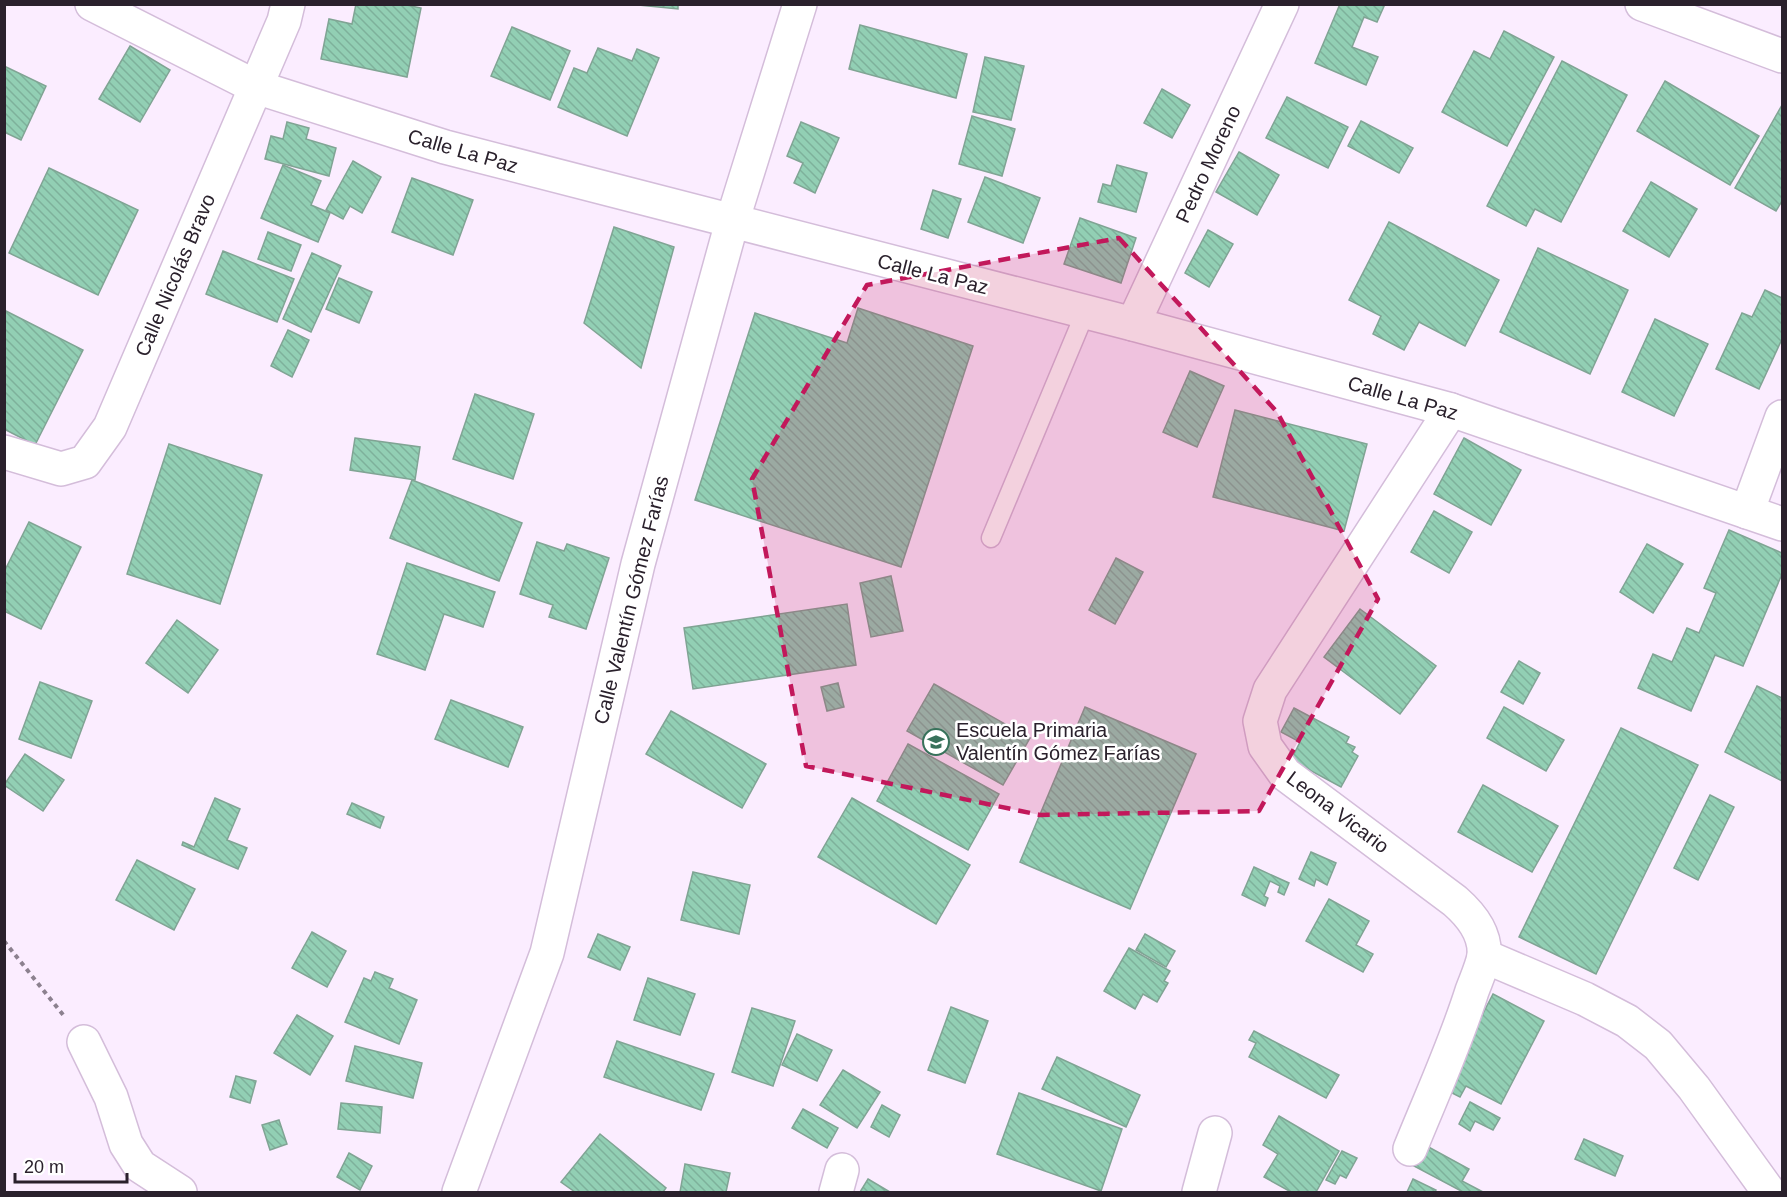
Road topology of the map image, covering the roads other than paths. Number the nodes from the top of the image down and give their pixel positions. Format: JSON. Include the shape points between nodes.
{"nodes":[{"id":1,"x":92,"y":4,"type":"edge"},
{"id":2,"x":288,"y":4,"type":"edge"},
{"id":3,"x":800,"y":4,"type":"edge"},
{"id":4,"x":1282,"y":4,"type":"edge"},
{"id":5,"x":1642,"y":4,"type":"edge"},
{"id":6,"x":1782,"y":56,"type":"edge"},
{"id":7,"x":256,"y":87,"type":"junction"},
{"id":8,"x":732,"y":222,"type":"junction"},
{"id":9,"x":1085,"y":312,"type":"junction"},
{"id":10,"x":1133,"y":324,"type":"junction"},
{"id":11,"x":1451,"y":410,"type":"junction"},
{"id":12,"x":1782,"y":417,"type":"edge"},
{"id":13,"x":4,"y":452,"type":"edge"},
{"id":14,"x":1746,"y":512,"type":"junction"},
{"id":15,"x":1782,"y":524,"type":"edge"},
{"id":16,"x":991,"y":538,"type":"dead end"},
{"id":17,"x":1484,"y":956,"type":"junction"},
{"id":18,"x":84,"y":1042,"type":"road end"},
{"id":19,"x":1215,"y":1133,"type":"dead end"},
{"id":20,"x":1410,"y":1149,"type":"dead end"},
{"id":21,"x":180,"y":1192,"type":"edge"},
{"id":22,"x":459,"y":1192,"type":"edge"},
{"id":23,"x":1199,"y":1192,"type":"edge"},
{"id":24,"x":1769,"y":1192,"type":"edge"}],
"edges":[{"from":1,"to":7,"type":"street","name":"Calle La Paz"},
{"from":2,"to":7,"type":"street","name":"Calle Nicolás Bravo"},
{"from":3,"to":8,"type":"street","name":"Calle Valentín Gómez Farías"},
{"from":4,"to":10,"type":"street","name":"Pedro Moreno"},
{"from":5,"to":6,"type":"street"},
{"from":7,"to":8,"type":"street","name":"Calle La Paz","via":[[445,147]]},
{"from":7,"to":13,"type":"street","name":"Calle Nicolás Bravo","via":[[110,426],[85,462],[61,469]]},
{"from":8,"to":9,"type":"street","name":"Calle La Paz"},
{"from":8,"to":22,"type":"street","name":"Calle Valentín Gómez Farías","via":[[638,564],[547,953]]},
{"from":9,"to":10,"type":"street","name":"Calle La Paz"},
{"from":9,"to":16,"type":"lane"},
{"from":10,"to":11,"type":"street","name":"Calle La Paz"},
{"from":11,"to":14,"type":"street","name":"Calle La Paz"},
{"from":11,"to":17,"type":"street","name":"Leona Vicario","via":[[1270,690],[1260,721],[1265,746],[1285,774],[1468,912],[1482,940]]},
{"from":12,"to":14,"type":"street"},
{"from":14,"to":15,"type":"street","name":"Calle La Paz"},
{"from":17,"to":20,"type":"street"},
{"from":17,"to":24,"type":"street","via":[[1585,999],[1627,1021],[1658,1045]]},
{"from":18,"to":21,"type":"street","via":[[111,1097],[126,1143],[140,1166]]},
{"from":19,"to":23,"type":"street"}]}
